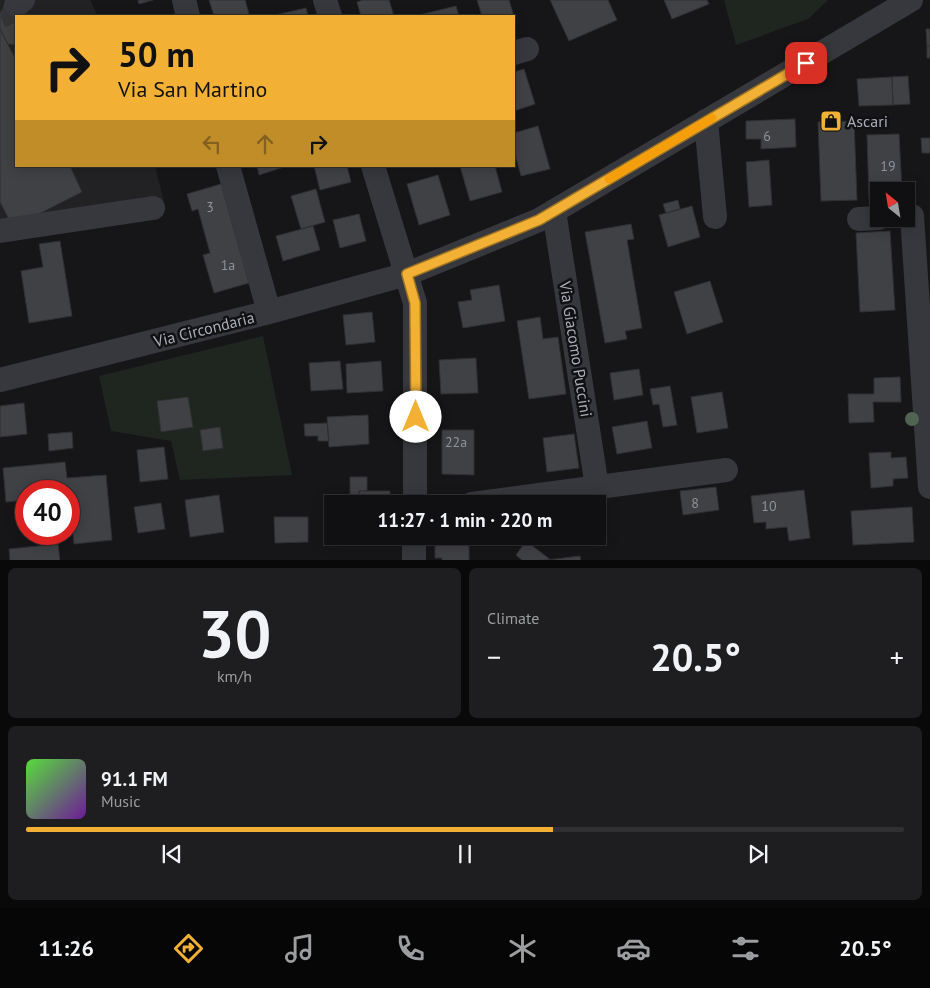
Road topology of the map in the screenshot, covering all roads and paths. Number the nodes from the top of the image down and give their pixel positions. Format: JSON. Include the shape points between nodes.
{"nodes":[{"id":1,"x":184,"y":0,"type":"edge"},
{"id":2,"x":326,"y":0,"type":"edge"},
{"id":3,"x":912,"y":0,"type":"edge"},
{"id":4,"x":188,"y":15,"type":"edge"},
{"id":5,"x":330,"y":15,"type":"edge"},
{"id":6,"x":706,"y":122,"type":"junction"},
{"id":7,"x":228,"y":167,"type":"edge"},
{"id":8,"x":373,"y":167,"type":"edge"},
{"id":9,"x":154,"y":208,"type":"dead end"},
{"id":10,"x":554,"y":211,"type":"junction"},
{"id":11,"x":715,"y":217,"type":"dead end"},
{"id":12,"x":913,"y":228,"type":"edge"},
{"id":13,"x":0,"y":231,"type":"edge"},
{"id":14,"x":407,"y":274,"type":"junction"},
{"id":15,"x":269,"y":312,"type":"junction"},
{"id":16,"x":0,"y":380,"type":"edge"},
{"id":17,"x":726,"y":470,"type":"dead end"},
{"id":18,"x":597,"y":487,"type":"junction"},
{"id":19,"x":930,"y":487,"type":"edge"},
{"id":20,"x":415,"y":495,"type":"edge"},
{"id":21,"x":538,"y":495,"type":"edge"},
{"id":22,"x":414,"y":545,"type":"edge"},
{"id":23,"x":414,"y":560,"type":"edge"}],
"edges":[{"from":1,"to":4,"type":"street"},
{"from":2,"to":5,"type":"street"},
{"from":3,"to":6,"type":"street","name":"Via Circondaria"},
{"from":6,"to":10,"type":"street","name":"Via Circondaria"},
{"from":6,"to":11,"type":"street"},
{"from":7,"to":15,"type":"street"},
{"from":8,"to":14,"type":"street"},
{"from":9,"to":13,"type":"street"},
{"from":10,"to":14,"type":"street","name":"Via Circondaria"},
{"from":10,"to":18,"type":"street","name":"Via Giacomo Puccini"},
{"from":12,"to":19,"type":"street"},
{"from":14,"to":15,"type":"street","name":"Via Circondaria"},
{"from":14,"to":20,"type":"street","via":[[415,303]]},
{"from":15,"to":16,"type":"street","name":"Via Circondaria"},
{"from":17,"to":18,"type":"street"},
{"from":18,"to":21,"type":"street"},
{"from":22,"to":23,"type":"street"}]}
